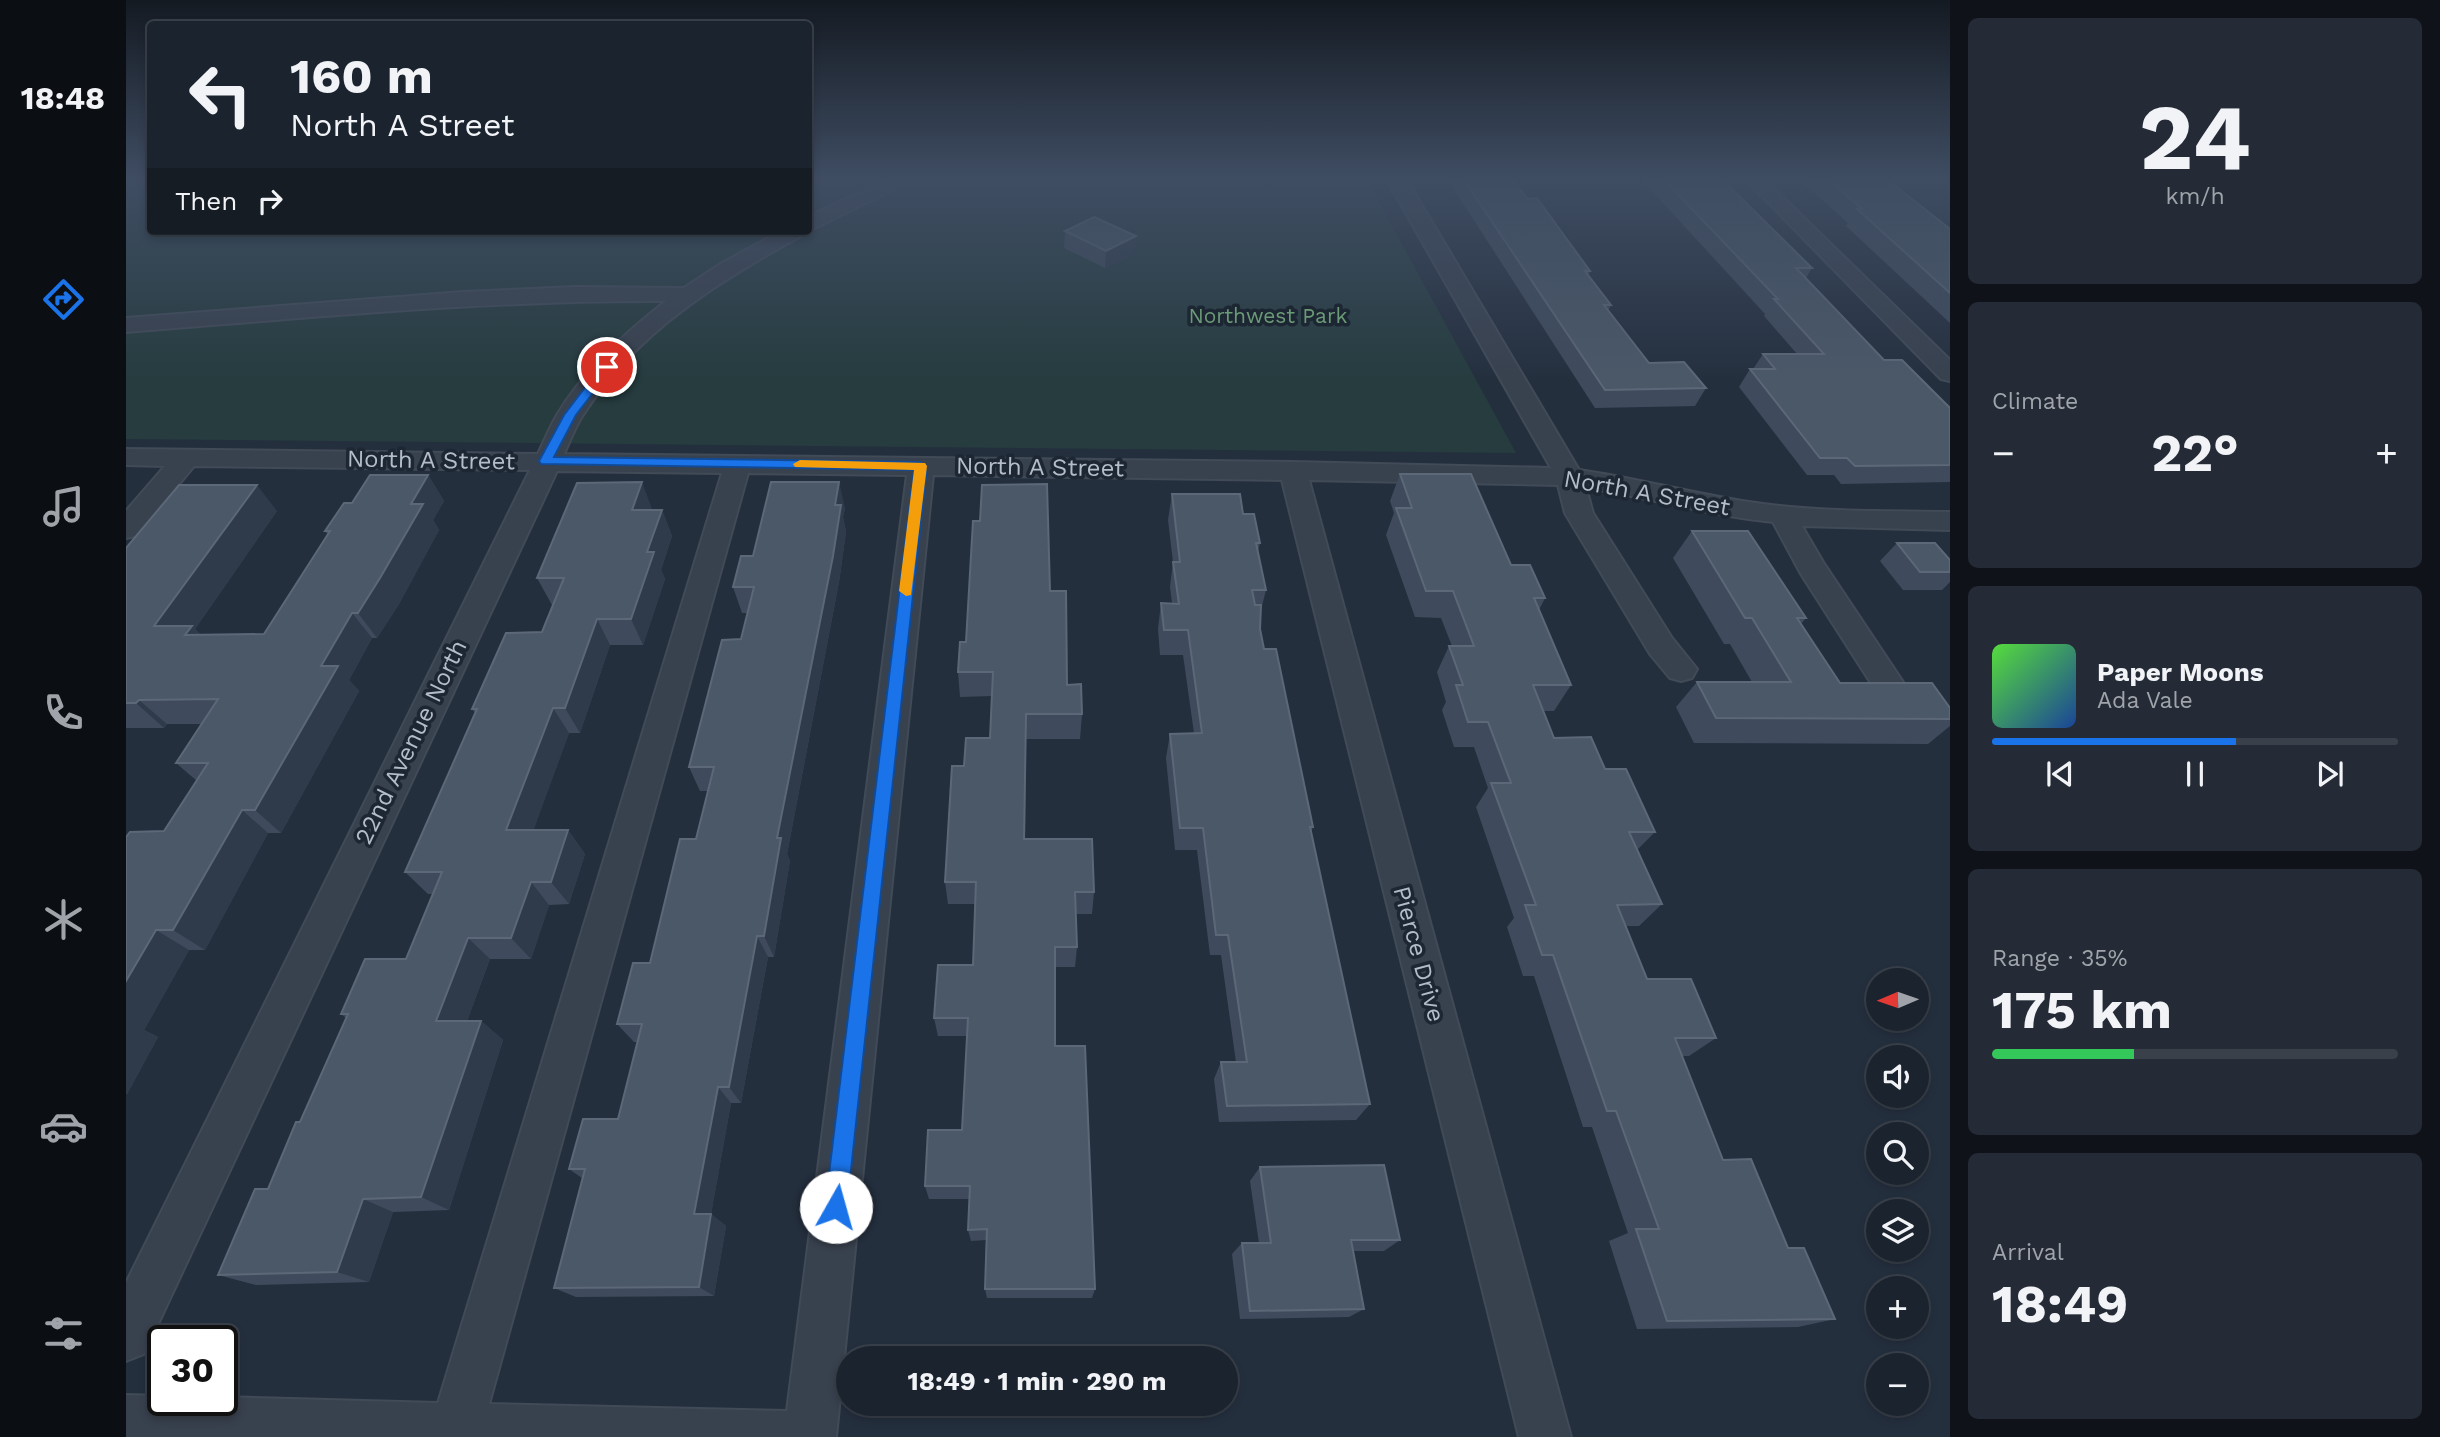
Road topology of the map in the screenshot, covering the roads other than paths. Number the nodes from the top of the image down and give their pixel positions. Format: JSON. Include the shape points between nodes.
{"nodes":[{"id":1,"x":765,"y":247,"type":"edge"},
{"id":2,"x":1436,"y":247,"type":"edge"},
{"id":3,"x":1822,"y":247,"type":"edge"},
{"id":4,"x":685,"y":295,"type":"junction"},
{"id":5,"x":126,"y":325,"type":"edge"},
{"id":6,"x":1950,"y":374,"type":"edge"},
{"id":7,"x":126,"y":457,"type":"edge"},
{"id":8,"x":187,"y":457,"type":"junction"},
{"id":9,"x":546,"y":461,"type":"junction"},
{"id":10,"x":738,"y":463,"type":"junction"},
{"id":11,"x":920,"y":466,"type":"junction"},
{"id":12,"x":1293,"y":470,"type":"junction"},
{"id":13,"x":1570,"y":477,"type":"junction"},
{"id":14,"x":1782,"y":514,"type":"junction"},
{"id":15,"x":1950,"y":521,"type":"edge"},
{"id":16,"x":126,"y":529,"type":"edge"},
{"id":17,"x":1681,"y":669,"type":"dead end"},
{"id":18,"x":1887,"y":682,"type":"edge"},
{"id":19,"x":126,"y":1336,"type":"edge"},
{"id":20,"x":126,"y":1421,"type":"edge"},
{"id":21,"x":455,"y":1433,"type":"edge"},
{"id":22,"x":791,"y":1437,"type":"edge"},
{"id":23,"x":810,"y":1437,"type":"edge"},
{"id":24,"x":1545,"y":1437,"type":"edge"}],
"edges":[{"from":1,"to":4,"type":"street","name":"22nd Avenue North"},
{"from":2,"to":13,"type":"street"},
{"from":3,"to":6,"type":"street"},
{"from":4,"to":5,"type":"street","via":[[463,299]]},
{"from":4,"to":9,"type":"street","name":"22nd Avenue North","via":[[607,367],[570,415]]},
{"from":7,"to":8,"type":"street","name":"North A Street"},
{"from":8,"to":9,"type":"street","name":"North A Street"},
{"from":8,"to":16,"type":"street"},
{"from":9,"to":10,"type":"street","name":"North A Street"},
{"from":9,"to":19,"type":"street","name":"22nd Avenue North"},
{"from":10,"to":11,"type":"street","name":"North A Street"},
{"from":10,"to":21,"type":"street"},
{"from":11,"to":12,"type":"street","name":"North A Street"},
{"from":11,"to":23,"type":"street"},
{"from":12,"to":13,"type":"street","name":"North A Street"},
{"from":12,"to":24,"type":"street","name":"Pierce Drive"},
{"from":13,"to":14,"type":"street","name":"North A Street"},
{"from":13,"to":17,"type":"street","via":[[1579,513],[1661,646]]},
{"from":14,"to":15,"type":"street","name":"North A Street"},
{"from":14,"to":18,"type":"street"},
{"from":20,"to":21,"type":"street"},
{"from":21,"to":22,"type":"street"}]}
